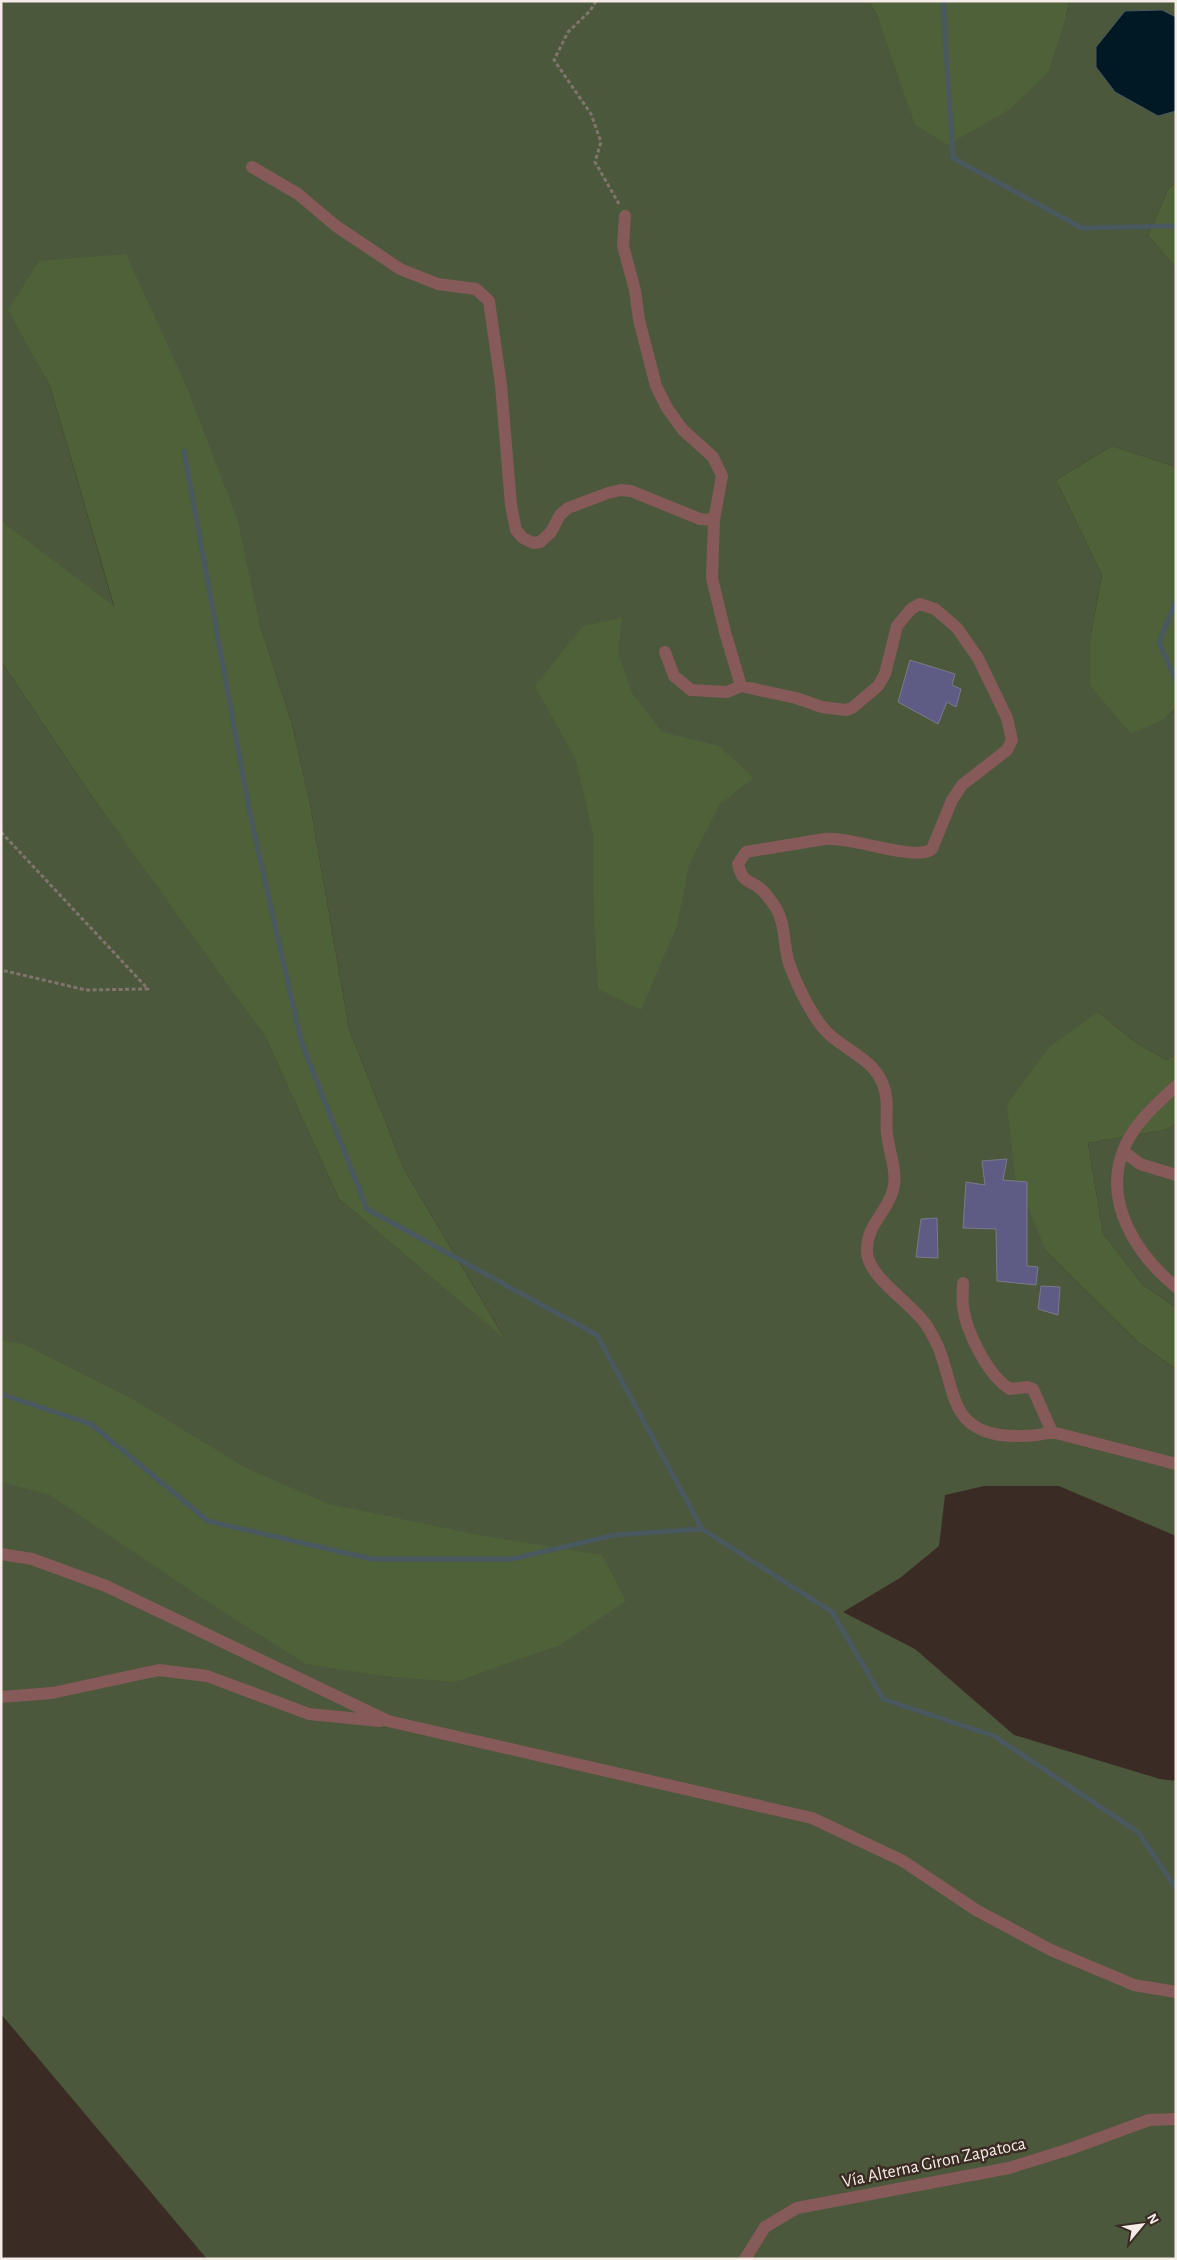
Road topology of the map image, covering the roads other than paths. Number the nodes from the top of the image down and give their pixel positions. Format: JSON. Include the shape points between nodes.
{"nodes":[{"id":1,"x":252,"y":168,"type":"dead end"},
{"id":2,"x":625,"y":216,"type":"road end"},
{"id":3,"x":714,"y":520,"type":"junction"},
{"id":4,"x":665,"y":652,"type":"dead end"},
{"id":5,"x":741,"y":686,"type":"junction"},
{"id":6,"x":1176,"y":1086,"type":"edge"},
{"id":7,"x":1123,"y":1151,"type":"junction"},
{"id":8,"x":1176,"y":1175,"type":"edge"},
{"id":9,"x":963,"y":1283,"type":"dead end"},
{"id":10,"x":1176,"y":1287,"type":"edge"},
{"id":11,"x":1052,"y":1432,"type":"junction"},
{"id":12,"x":1176,"y":1464,"type":"edge"},
{"id":13,"x":1,"y":1554,"type":"edge"},
{"id":14,"x":1,"y":1697,"type":"edge"},
{"id":15,"x":388,"y":1722,"type":"junction"},
{"id":16,"x":1176,"y":1992,"type":"edge"},
{"id":17,"x":1176,"y":2119,"type":"edge"},
{"id":18,"x":745,"y":2259,"type":"edge"}],
"edges":[{"from":1,"to":3,"type":"street","via":[[298,194],[336,226],[400,269],[438,284],[476,289],[489,301],[501,385],[511,505],[516,530],[523,538],[533,543],[540,542],[568,508],[621,490],[631,491],[700,519]]},
{"from":2,"to":3,"type":"street","via":[[622,246],[656,386],[684,430],[713,457],[722,476]]},
{"from":3,"to":5,"type":"street","via":[[712,578]]},
{"from":4,"to":5,"type":"street","via":[[674,676],[691,690],[727,692]]},
{"from":5,"to":11,"type":"street","via":[[796,698],[822,708],[852,708],[878,686],[885,674],[897,626],[911,609],[925,604],[957,628],[978,658],[1007,718],[1012,740],[1010,745],[962,785],[928,852],[904,852],[836,838],[753,850],[746,852],[738,864],[740,875],[761,889],[777,909],[788,962],[820,1025],[879,1075],[886,1091],[886,1128],[895,1181],[893,1192],[870,1228],[868,1262],[927,1326],[944,1363],[955,1405],[968,1421],[980,1429],[1000,1434],[1036,1437]]},
{"from":6,"to":7,"type":"street","via":[[1141,1120]]},
{"from":7,"to":8,"type":"street","via":[[1140,1164]]},
{"from":7,"to":10,"type":"street","via":[[1116,1182],[1122,1216],[1138,1248]]},
{"from":9,"to":11,"type":"street","via":[[963,1308],[975,1345],[989,1369],[1010,1389],[1033,1389]]},
{"from":11,"to":12,"type":"street"},
{"from":13,"to":15,"type":"street","via":[[32,1559],[106,1586]]},
{"from":14,"to":15,"type":"street","via":[[52,1693],[159,1670],[207,1676],[309,1714]]},
{"from":15,"to":16,"type":"street","via":[[812,1818],[903,1860],[976,1910],[1052,1950],[1134,1985]]},
{"from":17,"to":18,"type":"street","name":"Vía Alterna Giron Zapatoca","via":[[1148,2120],[1009,2168],[797,2208],[765,2227]]}]}
